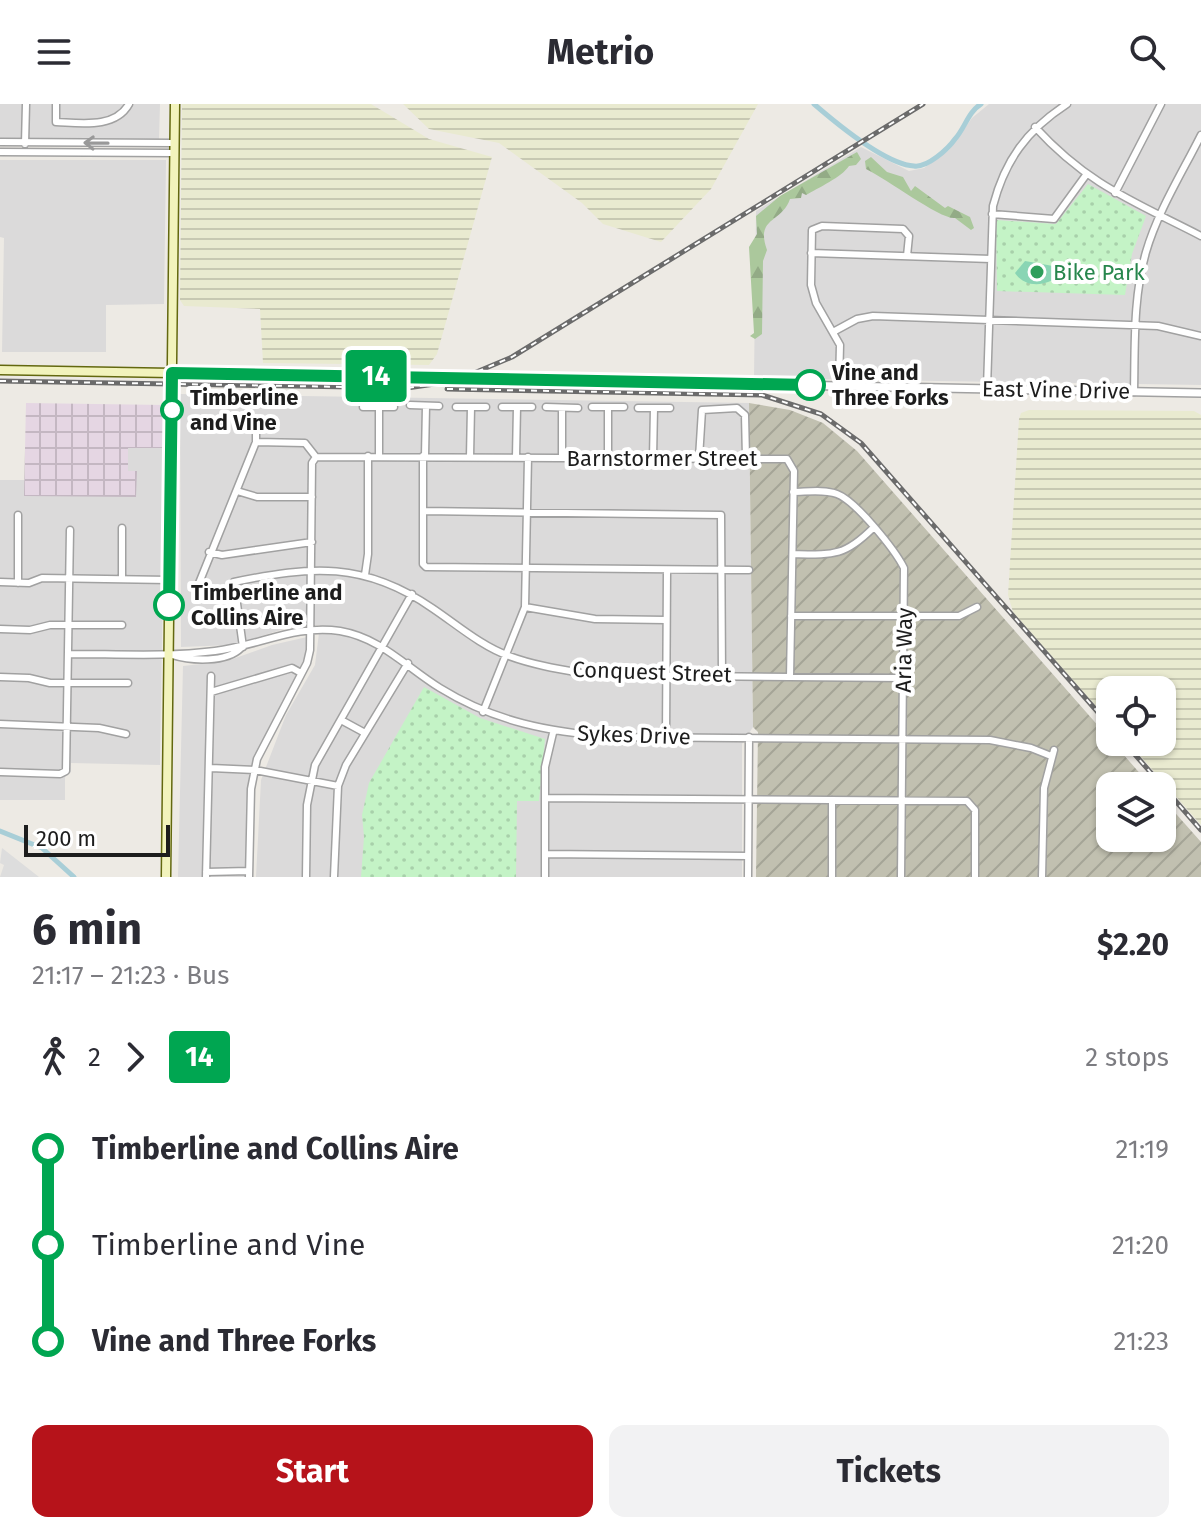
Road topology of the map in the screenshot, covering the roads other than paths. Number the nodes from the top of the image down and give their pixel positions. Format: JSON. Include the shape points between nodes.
{"nodes":[{"id":1,"x":26,"y":104,"type":"edge"},
{"id":2,"x":56,"y":104,"type":"edge"},
{"id":3,"x":129,"y":104,"type":"edge"},
{"id":4,"x":175,"y":104,"type":"edge"},
{"id":5,"x":1067,"y":104,"type":"edge"},
{"id":6,"x":1161,"y":104,"type":"edge"},
{"id":7,"x":1035,"y":127,"type":"junction"},
{"id":8,"x":1201,"y":135,"type":"edge"},
{"id":9,"x":0,"y":142,"type":"edge"},
{"id":10,"x":25,"y":142,"type":"junction"},
{"id":11,"x":174,"y":148,"type":"junction"},
{"id":12,"x":0,"y":152,"type":"edge"},
{"id":13,"x":25,"y":152,"type":"junction"},
{"id":14,"x":1086,"y":175,"type":"junction"},
{"id":15,"x":1115,"y":193,"type":"junction"},
{"id":16,"x":992,"y":214,"type":"junction"},
{"id":17,"x":1160,"y":215,"type":"junction"},
{"id":18,"x":1201,"y":236,"type":"edge"},
{"id":19,"x":811,"y":253,"type":"junction"},
{"id":20,"x":907,"y":256,"type":"junction"},
{"id":21,"x":991,"y":259,"type":"junction"},
{"id":22,"x":989,"y":320,"type":"junction"},
{"id":23,"x":1136,"y":325,"type":"junction"},
{"id":24,"x":833,"y":332,"type":"junction"},
{"id":25,"x":1201,"y":336,"type":"edge"},
{"id":26,"x":0,"y":370,"type":"edge"},
{"id":27,"x":172,"y":373,"type":"junction"},
{"id":28,"x":839,"y":385,"type":"junction"},
{"id":29,"x":987,"y":388,"type":"junction"},
{"id":30,"x":1134,"y":392,"type":"junction"},
{"id":31,"x":1201,"y":393,"type":"edge"},
{"id":32,"x":410,"y":405,"type":"dead end"},
{"id":33,"x":426,"y":406,"type":"junction"},
{"id":34,"x":439,"y":406,"type":"dead end"},
{"id":35,"x":363,"y":407,"type":"dead end"},
{"id":36,"x":379,"y":407,"type":"junction"},
{"id":37,"x":394,"y":407,"type":"dead end"},
{"id":38,"x":456,"y":407,"type":"dead end"},
{"id":39,"x":471,"y":407,"type":"junction"},
{"id":40,"x":486,"y":407,"type":"dead end"},
{"id":41,"x":502,"y":407,"type":"dead end"},
{"id":42,"x":517,"y":407,"type":"junction"},
{"id":43,"x":532,"y":407,"type":"dead end"},
{"id":44,"x":546,"y":407,"type":"dead end"},
{"id":45,"x":592,"y":407,"type":"dead end"},
{"id":46,"x":608,"y":407,"type":"junction"},
{"id":47,"x":624,"y":407,"type":"dead end"},
{"id":48,"x":562,"y":408,"type":"junction"},
{"id":49,"x":578,"y":408,"type":"dead end"},
{"id":50,"x":638,"y":408,"type":"dead end"},
{"id":51,"x":654,"y":408,"type":"junction"},
{"id":52,"x":670,"y":408,"type":"dead end"},
{"id":53,"x":256,"y":431,"type":"dead end"},
{"id":54,"x":256,"y":442,"type":"junction"},
{"id":55,"x":368,"y":456,"type":"junction"},
{"id":56,"x":379,"y":456,"type":"junction"},
{"id":57,"x":424,"y":456,"type":"junction"},
{"id":58,"x":316,"y":457,"type":"junction"},
{"id":59,"x":470,"y":457,"type":"junction"},
{"id":60,"x":516,"y":457,"type":"junction"},
{"id":61,"x":528,"y":457,"type":"junction"},
{"id":62,"x":562,"y":457,"type":"junction"},
{"id":63,"x":608,"y":457,"type":"junction"},
{"id":64,"x":653,"y":458,"type":"junction"},
{"id":65,"x":699,"y":458,"type":"junction"},
{"id":66,"x":746,"y":458,"type":"junction"},
{"id":67,"x":237,"y":491,"type":"junction"},
{"id":68,"x":793,"y":492,"type":"junction"},
{"id":69,"x":312,"y":497,"type":"junction"},
{"id":70,"x":424,"y":511,"type":"junction"},
{"id":71,"x":527,"y":513,"type":"junction"},
{"id":72,"x":18,"y":515,"type":"dead end"},
{"id":73,"x":122,"y":528,"type":"dead end"},
{"id":74,"x":873,"y":528,"type":"junction"},
{"id":75,"x":70,"y":530,"type":"dead end"},
{"id":76,"x":312,"y":542,"type":"junction"},
{"id":77,"x":209,"y":552,"type":"junction"},
{"id":78,"x":793,"y":554,"type":"junction"},
{"id":79,"x":311,"y":568,"type":"junction"},
{"id":80,"x":526,"y":568,"type":"junction"},
{"id":81,"x":722,"y":570,"type":"junction"},
{"id":82,"x":749,"y":570,"type":"dead end"},
{"id":83,"x":667,"y":571,"type":"junction"},
{"id":84,"x":365,"y":575,"type":"junction"},
{"id":85,"x":69,"y":579,"type":"junction"},
{"id":86,"x":122,"y":579,"type":"junction"},
{"id":87,"x":169,"y":580,"type":"junction"},
{"id":88,"x":0,"y":582,"type":"edge"},
{"id":89,"x":18,"y":583,"type":"junction"},
{"id":90,"x":197,"y":588,"type":"dead end"},
{"id":91,"x":412,"y":594,"type":"junction"},
{"id":92,"x":525,"y":607,"type":"junction"},
{"id":93,"x":977,"y":607,"type":"dead end"},
{"id":94,"x":904,"y":615,"type":"junction"},
{"id":95,"x":791,"y":616,"type":"junction"},
{"id":96,"x":666,"y":620,"type":"junction"},
{"id":97,"x":69,"y":625,"type":"junction"},
{"id":98,"x":122,"y":625,"type":"dead end"},
{"id":99,"x":0,"y":629,"type":"edge"},
{"id":100,"x":313,"y":629,"type":"junction"},
{"id":101,"x":383,"y":646,"type":"junction"},
{"id":102,"x":243,"y":647,"type":"junction"},
{"id":103,"x":69,"y":654,"type":"junction"},
{"id":104,"x":169,"y":654,"type":"junction"},
{"id":105,"x":508,"y":656,"type":"junction"},
{"id":106,"x":408,"y":663,"type":"junction"},
{"id":107,"x":301,"y":673,"type":"junction"},
{"id":108,"x":666,"y":675,"type":"junction"},
{"id":109,"x":211,"y":676,"type":"dead end"},
{"id":110,"x":722,"y":676,"type":"junction"},
{"id":111,"x":0,"y":677,"type":"edge"},
{"id":112,"x":790,"y":677,"type":"junction"},
{"id":113,"x":903,"y":678,"type":"junction"},
{"id":114,"x":68,"y":683,"type":"junction"},
{"id":115,"x":128,"y":683,"type":"dead end"},
{"id":116,"x":211,"y":692,"type":"junction"},
{"id":117,"x":483,"y":712,"type":"junction"},
{"id":118,"x":341,"y":720,"type":"junction"},
{"id":119,"x":0,"y":724,"type":"edge"},
{"id":120,"x":67,"y":728,"type":"junction"},
{"id":121,"x":365,"y":733,"type":"junction"},
{"id":122,"x":553,"y":733,"type":"junction"},
{"id":123,"x":126,"y":734,"type":"dead end"},
{"id":124,"x":666,"y":737,"type":"junction"},
{"id":125,"x":749,"y":737,"type":"junction"},
{"id":126,"x":902,"y":738,"type":"junction"},
{"id":127,"x":211,"y":768,"type":"junction"},
{"id":128,"x":255,"y":770,"type":"junction"},
{"id":129,"x":0,"y":772,"type":"edge"},
{"id":130,"x":311,"y":781,"type":"junction"},
{"id":131,"x":338,"y":786,"type":"junction"},
{"id":132,"x":545,"y":798,"type":"junction"},
{"id":133,"x":748,"y":799,"type":"junction"},
{"id":134,"x":901,"y":799,"type":"junction"},
{"id":135,"x":832,"y":800,"type":"junction"},
{"id":136,"x":545,"y":854,"type":"junction"},
{"id":137,"x":748,"y":856,"type":"junction"},
{"id":138,"x":206,"y":874,"type":"edge"},
{"id":139,"x":249,"y":874,"type":"edge"},
{"id":140,"x":166,"y":877,"type":"edge"},
{"id":141,"x":306,"y":877,"type":"edge"},
{"id":142,"x":334,"y":877,"type":"edge"},
{"id":143,"x":545,"y":877,"type":"edge"},
{"id":144,"x":748,"y":877,"type":"edge"},
{"id":145,"x":832,"y":877,"type":"edge"},
{"id":146,"x":901,"y":877,"type":"edge"},
{"id":147,"x":975,"y":877,"type":"edge"},
{"id":148,"x":1042,"y":877,"type":"edge"}],
"edges":[{"from":1,"to":10,"type":"street"},
{"from":2,"to":3,"type":"street","via":[[56,122],[83,123],[117,117]]},
{"from":4,"to":11,"type":"main road"},
{"from":5,"to":7,"type":"street"},
{"from":6,"to":15,"type":"street"},
{"from":7,"to":14,"type":"street"},
{"from":7,"to":16,"type":"street","via":[[1006,167]]},
{"from":8,"to":17,"type":"street"},
{"from":9,"to":10,"type":"street"},
{"from":11,"to":10,"type":"street","one_way":true},
{"from":10,"to":13,"type":"street"},
{"from":11,"to":13,"type":"street"},
{"from":11,"to":27,"type":"main road"},
{"from":12,"to":13,"type":"street"},
{"from":14,"to":15,"type":"street"},
{"from":14,"to":16,"type":"street","via":[[1054,219]]},
{"from":15,"to":17,"type":"street"},
{"from":16,"to":21,"type":"street"},
{"from":17,"to":18,"type":"street"},
{"from":17,"to":23,"type":"street","via":[[1140,278]]},
{"from":19,"to":20,"type":"street"},
{"from":19,"to":20,"type":"street","via":[[812,230],[818,226],[900,228],[909,236]]},
{"from":19,"to":24,"type":"street","via":[[814,299]]},
{"from":20,"to":21,"type":"street"},
{"from":21,"to":22,"type":"street"},
{"from":22,"to":23,"type":"street"},
{"from":22,"to":24,"type":"street","via":[[873,316]]},
{"from":22,"to":29,"type":"street"},
{"from":23,"to":25,"type":"street"},
{"from":23,"to":30,"type":"street"},
{"from":24,"to":28,"type":"street","via":[[840,345]]},
{"from":26,"to":27,"type":"main road","name":"East Vine Drive"},
{"from":27,"to":28,"type":"street","name":"East Vine Drive"},
{"from":27,"to":87,"type":"main road"},
{"from":28,"to":29,"type":"street","name":"East Vine Drive"},
{"from":29,"to":30,"type":"street","name":"East Vine Drive"},
{"from":30,"to":31,"type":"street","name":"East Vine Drive"},
{"from":32,"to":33,"type":"street"},
{"from":33,"to":34,"type":"street"},
{"from":33,"to":57,"type":"street"},
{"from":35,"to":36,"type":"street"},
{"from":36,"to":37,"type":"street"},
{"from":36,"to":56,"type":"street"},
{"from":38,"to":39,"type":"street"},
{"from":39,"to":40,"type":"street"},
{"from":39,"to":59,"type":"street"},
{"from":41,"to":42,"type":"street"},
{"from":42,"to":43,"type":"street"},
{"from":42,"to":60,"type":"street"},
{"from":44,"to":48,"type":"street"},
{"from":45,"to":46,"type":"street"},
{"from":46,"to":47,"type":"street"},
{"from":46,"to":63,"type":"street"},
{"from":48,"to":49,"type":"street"},
{"from":48,"to":62,"type":"street"},
{"from":50,"to":51,"type":"street"},
{"from":51,"to":52,"type":"street"},
{"from":51,"to":64,"type":"street"},
{"from":53,"to":54,"type":"street"},
{"from":54,"to":58,"type":"street","via":[[305,443]]},
{"from":54,"to":67,"type":"street"},
{"from":55,"to":56,"type":"street","name":"Barnstormer Street"},
{"from":55,"to":58,"type":"street","name":"Barnstormer Street"},
{"from":55,"to":84,"type":"street"},
{"from":56,"to":57,"type":"street","name":"Barnstormer Street"},
{"from":57,"to":59,"type":"street","name":"Barnstormer Street"},
{"from":57,"to":70,"type":"street"},
{"from":58,"to":69,"type":"street"},
{"from":59,"to":60,"type":"street","name":"Barnstormer Street"},
{"from":60,"to":61,"type":"street","name":"Barnstormer Street"},
{"from":61,"to":62,"type":"street","name":"Barnstormer Street"},
{"from":61,"to":71,"type":"street"},
{"from":62,"to":63,"type":"street","name":"Barnstormer Street"},
{"from":63,"to":64,"type":"street","name":"Barnstormer Street"},
{"from":64,"to":65,"type":"street","name":"Barnstormer Street"},
{"from":65,"to":66,"type":"street","name":"Barnstormer Street"},
{"from":65,"to":66,"type":"street","via":[[702,410],[737,408],[745,415]]},
{"from":66,"to":68,"type":"street","name":"Barnstormer Street","via":[[791,461]]},
{"from":67,"to":69,"type":"street","via":[[257,497]]},
{"from":67,"to":77,"type":"street"},
{"from":68,"to":74,"type":"street","name":"Aria Way","via":[[838,494]]},
{"from":68,"to":78,"type":"street","name":"Barnstormer Street"},
{"from":69,"to":76,"type":"street"},
{"from":70,"to":71,"type":"street"},
{"from":70,"to":80,"type":"street","via":[[426,567]]},
{"from":71,"to":80,"type":"street"},
{"from":71,"to":81,"type":"street","via":[[721,515]]},
{"from":72,"to":89,"type":"street"},
{"from":73,"to":86,"type":"street"},
{"from":74,"to":78,"type":"street","via":[[842,553]]},
{"from":74,"to":94,"type":"street","name":"Aria Way","via":[[904,568]]},
{"from":75,"to":85,"type":"street"},
{"from":76,"to":77,"type":"street","via":[[222,555]]},
{"from":76,"to":79,"type":"street"},
{"from":77,"to":90,"type":"street"},
{"from":78,"to":95,"type":"street","name":"Barnstormer Street"},
{"from":79,"to":84,"type":"street","name":"Conquest Street"},
{"from":79,"to":100,"type":"street"},
{"from":79,"to":102,"type":"street","name":"Conquest Street","via":[[234,582]]},
{"from":80,"to":83,"type":"street"},
{"from":80,"to":92,"type":"street"},
{"from":81,"to":82,"type":"street"},
{"from":81,"to":83,"type":"street"},
{"from":81,"to":110,"type":"street"},
{"from":83,"to":96,"type":"street"},
{"from":84,"to":91,"type":"street","name":"Conquest Street"},
{"from":85,"to":86,"type":"street"},
{"from":85,"to":89,"type":"street"},
{"from":85,"to":97,"type":"street"},
{"from":86,"to":87,"type":"street"},
{"from":87,"to":104,"type":"main road"},
{"from":88,"to":89,"type":"street"},
{"from":91,"to":101,"type":"street"},
{"from":91,"to":105,"type":"street","name":"Conquest Street"},
{"from":92,"to":96,"type":"street","via":[[595,619]]},
{"from":92,"to":105,"type":"street"},
{"from":93,"to":94,"type":"street","via":[[959,616]]},
{"from":94,"to":95,"type":"street"},
{"from":94,"to":113,"type":"street","name":"Aria Way"},
{"from":95,"to":112,"type":"street","name":"Barnstormer Street"},
{"from":96,"to":108,"type":"street"},
{"from":97,"to":98,"type":"street"},
{"from":97,"to":99,"type":"street"},
{"from":97,"to":103,"type":"street"},
{"from":100,"to":101,"type":"street","name":"Sykes Drive","via":[[340,631]]},
{"from":100,"to":102,"type":"street","name":"Sykes Drive"},
{"from":100,"to":107,"type":"street"},
{"from":101,"to":106,"type":"street","name":"Sykes Drive"},
{"from":101,"to":118,"type":"street"},
{"from":102,"to":104,"type":"street","name":"Sykes Drive","via":[[211,658]]},
{"from":103,"to":104,"type":"street","name":"Sykes Drive"},
{"from":103,"to":114,"type":"street"},
{"from":104,"to":140,"type":"main road"},
{"from":105,"to":108,"type":"street","name":"Conquest Street","via":[[593,675]]},
{"from":105,"to":117,"type":"street"},
{"from":106,"to":117,"type":"street","name":"Sykes Drive"},
{"from":106,"to":121,"type":"street"},
{"from":107,"to":116,"type":"street","via":[[292,668]]},
{"from":107,"to":128,"type":"street","via":[[270,729]]},
{"from":108,"to":110,"type":"street","name":"Conquest Street"},
{"from":108,"to":124,"type":"street"},
{"from":109,"to":116,"type":"street"},
{"from":110,"to":112,"type":"street","name":"Conquest Street"},
{"from":111,"to":114,"type":"street"},
{"from":112,"to":113,"type":"street","name":"Conquest Street"},
{"from":113,"to":126,"type":"street","name":"Aria Way"},
{"from":114,"to":115,"type":"street"},
{"from":114,"to":120,"type":"street"},
{"from":116,"to":127,"type":"street"},
{"from":117,"to":122,"type":"street","name":"Sykes Drive"},
{"from":118,"to":121,"type":"street"},
{"from":118,"to":130,"type":"street"},
{"from":119,"to":120,"type":"street"},
{"from":120,"to":123,"type":"street"},
{"from":120,"to":129,"type":"street","via":[[66,771]]},
{"from":121,"to":131,"type":"street"},
{"from":122,"to":124,"type":"street","name":"Sykes Drive"},
{"from":122,"to":132,"type":"street"},
{"from":124,"to":125,"type":"street","name":"Sykes Drive"},
{"from":125,"to":126,"type":"street","name":"Sykes Drive"},
{"from":125,"to":133,"type":"street"},
{"from":126,"to":134,"type":"street","name":"Aria Way"},
{"from":126,"to":148,"type":"street","name":"Sykes Drive","via":[[990,740],[1052,753],[1044,788]]},
{"from":127,"to":128,"type":"street"},
{"from":127,"to":138,"type":"street"},
{"from":128,"to":130,"type":"street"},
{"from":128,"to":139,"type":"street"},
{"from":130,"to":131,"type":"street"},
{"from":130,"to":141,"type":"street"},
{"from":131,"to":142,"type":"street"},
{"from":132,"to":133,"type":"street"},
{"from":132,"to":136,"type":"street"},
{"from":133,"to":135,"type":"street"},
{"from":133,"to":137,"type":"street"},
{"from":134,"to":135,"type":"street"},
{"from":134,"to":146,"type":"street","name":"Aria Way"},
{"from":134,"to":147,"type":"street","via":[[973,804]]},
{"from":135,"to":145,"type":"street"},
{"from":136,"to":137,"type":"street"},
{"from":136,"to":143,"type":"street"},
{"from":137,"to":144,"type":"street"},
{"from":138,"to":139,"type":"street"}]}
